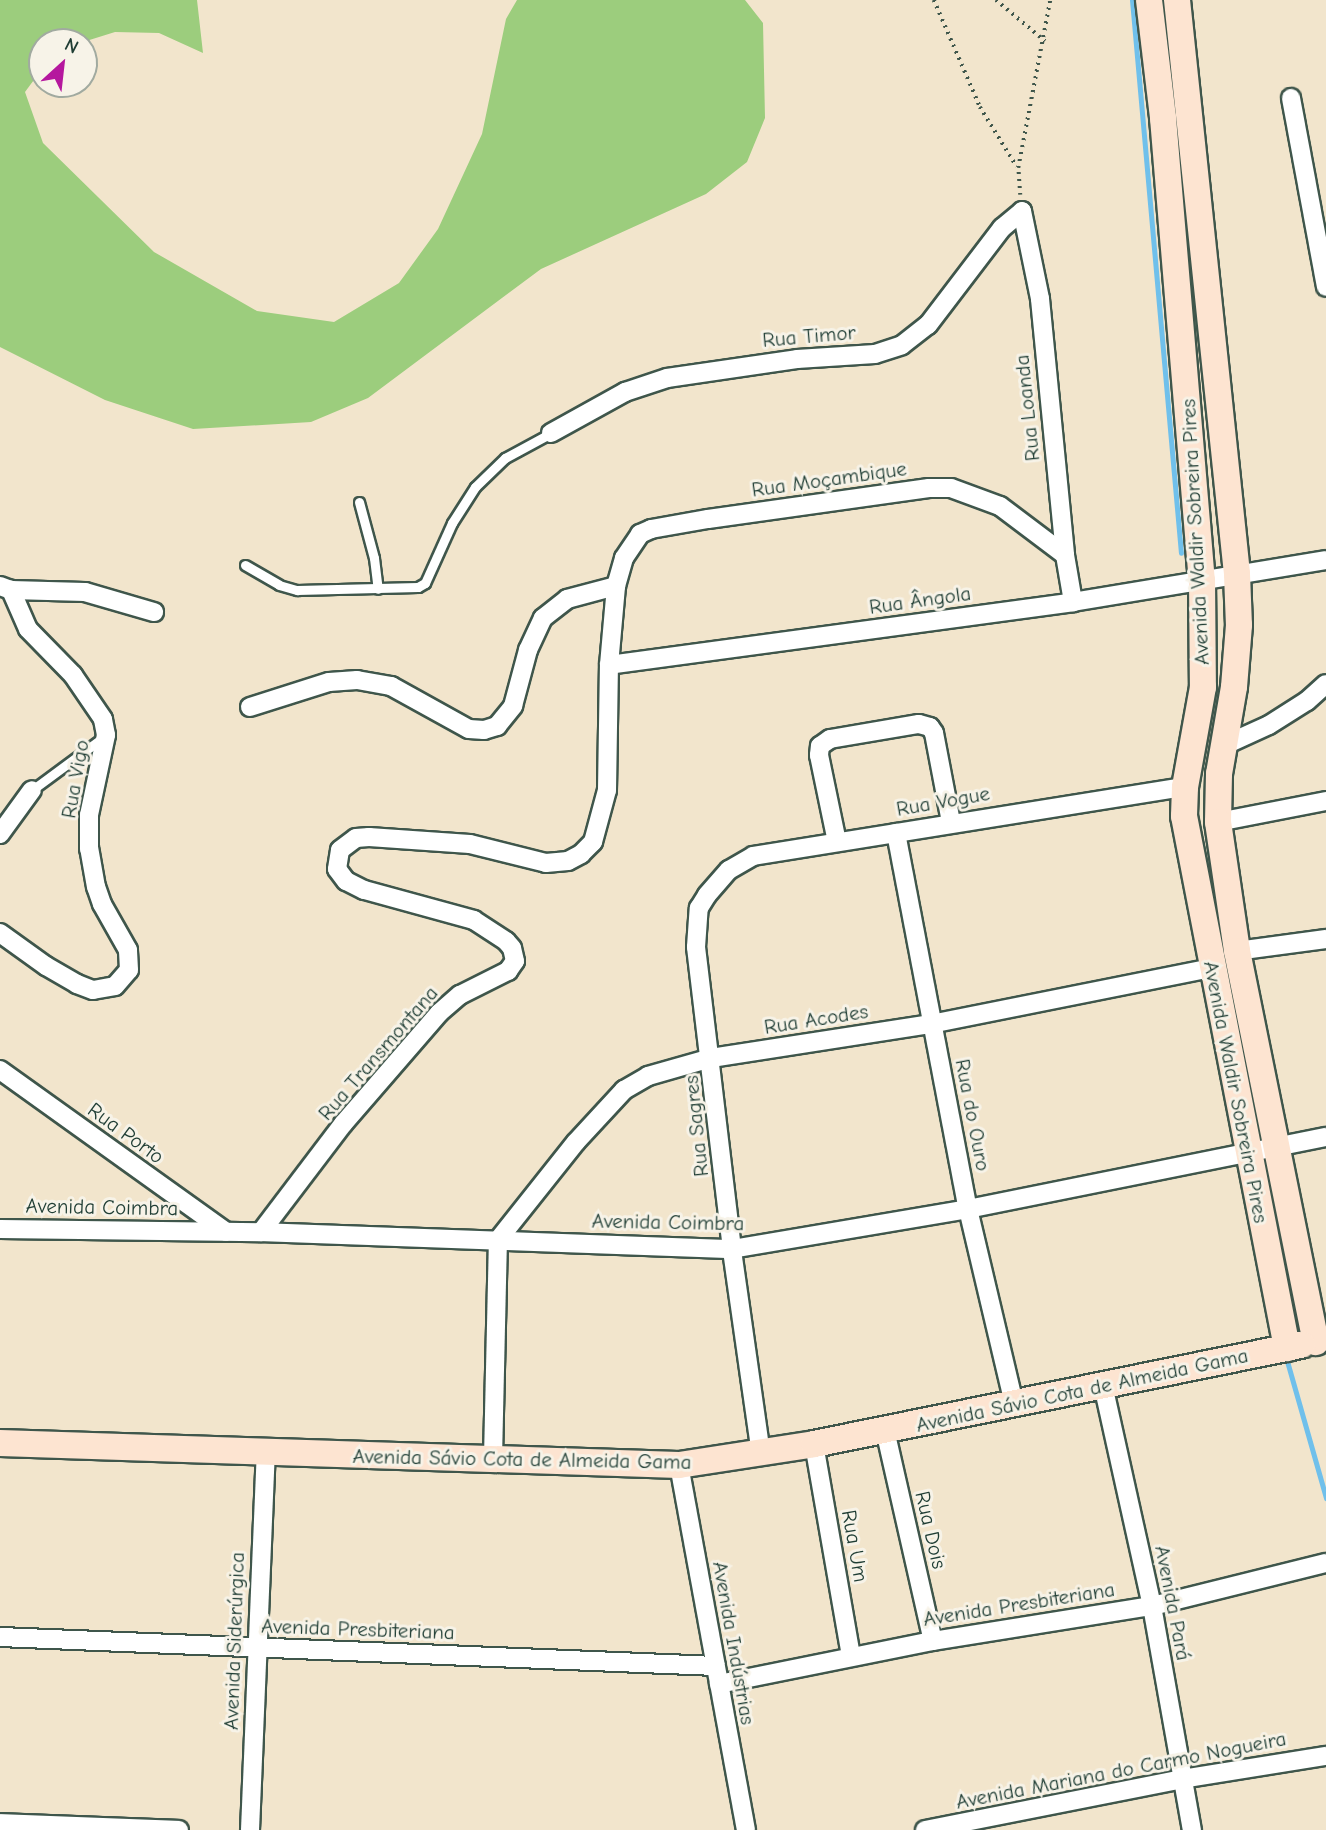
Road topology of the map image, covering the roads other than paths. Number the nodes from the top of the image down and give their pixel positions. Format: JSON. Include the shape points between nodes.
{"nodes":[{"id":1,"x":1149,"y":0,"type":"edge"},
{"id":2,"x":1177,"y":0,"type":"edge"},
{"id":3,"x":1291,"y":98,"type":"dead end"},
{"id":4,"x":1022,"y":211,"type":"joint"},
{"id":5,"x":1326,"y":288,"type":"edge"},
{"id":6,"x":551,"y":433,"type":"joint"},
{"id":7,"x":359,"y":502,"type":"dead end"},
{"id":8,"x":1065,"y":555,"type":"junction"},
{"id":9,"x":1326,"y":560,"type":"edge"},
{"id":10,"x":245,"y":565,"type":"dead end"},
{"id":11,"x":1237,"y":574,"type":"junction"},
{"id":12,"x":1202,"y":580,"type":"junction"},
{"id":13,"x":616,"y":586,"type":"junction"},
{"id":14,"x":5,"y":588,"type":"edge"},
{"id":15,"x":378,"y":589,"type":"junction"},
{"id":16,"x":1073,"y":602,"type":"junction"},
{"id":17,"x":154,"y":612,"type":"dead end"},
{"id":18,"x":609,"y":665,"type":"junction"},
{"id":19,"x":1326,"y":684,"type":"edge"},
{"id":20,"x":250,"y":707,"type":"dead end"},
{"id":21,"x":106,"y":735,"type":"junction"},
{"id":22,"x":1225,"y":745,"type":"junction"},
{"id":23,"x":1185,"y":787,"type":"junction"},
{"id":24,"x":32,"y":790,"type":"joint"},
{"id":25,"x":1326,"y":801,"type":"edge"},
{"id":26,"x":951,"y":822,"type":"junction"},
{"id":27,"x":1218,"y":822,"type":"junction"},
{"id":28,"x":896,"y":833,"type":"junction"},
{"id":29,"x":0,"y":834,"type":"edge"},
{"id":30,"x":837,"y":842,"type":"junction"},
{"id":31,"x":717,"y":881,"type":"joint"},
{"id":32,"x":0,"y":933,"type":"edge"},
{"id":33,"x":1326,"y":939,"type":"edge"},
{"id":34,"x":1237,"y":950,"type":"junction"},
{"id":35,"x":1212,"y":968,"type":"junction"},
{"id":36,"x":931,"y":1024,"type":"junction"},
{"id":37,"x":711,"y":1058,"type":"junction"},
{"id":38,"x":1,"y":1074,"type":"edge"},
{"id":39,"x":1326,"y":1137,"type":"edge"},
{"id":40,"x":1278,"y":1149,"type":"junction"},
{"id":41,"x":1249,"y":1155,"type":"junction"},
{"id":42,"x":968,"y":1209,"type":"junction"},
{"id":43,"x":0,"y":1228,"type":"edge"},
{"id":44,"x":226,"y":1232,"type":"junction"},
{"id":45,"x":261,"y":1232,"type":"junction"},
{"id":46,"x":498,"y":1240,"type":"junction"},
{"id":47,"x":732,"y":1250,"type":"junction"},
{"id":48,"x":1321,"y":1341,"type":"edge"},
{"id":49,"x":1287,"y":1348,"type":"junction"},
{"id":50,"x":1103,"y":1385,"type":"junction"},
{"id":51,"x":1014,"y":1404,"type":"junction"},
{"id":52,"x":886,"y":1430,"type":"junction"},
{"id":53,"x":0,"y":1443,"type":"edge"},
{"id":54,"x":814,"y":1444,"type":"junction"},
{"id":55,"x":266,"y":1454,"type":"junction"},
{"id":56,"x":761,"y":1454,"type":"junction"},
{"id":57,"x":493,"y":1458,"type":"junction"},
{"id":58,"x":679,"y":1465,"type":"junction"},
{"id":59,"x":1326,"y":1563,"type":"edge"},
{"id":60,"x":1152,"y":1606,"type":"junction"},
{"id":61,"x":0,"y":1637,"type":"edge"},
{"id":62,"x":933,"y":1641,"type":"junction"},
{"id":63,"x":256,"y":1648,"type":"junction"},
{"id":64,"x":851,"y":1656,"type":"junction"},
{"id":65,"x":715,"y":1666,"type":"junction"},
{"id":66,"x":719,"y":1684,"type":"junction"},
{"id":67,"x":1326,"y":1756,"type":"edge"},
{"id":68,"x":1182,"y":1779,"type":"junction"},
{"id":69,"x":0,"y":1824,"type":"edge"},
{"id":70,"x":179,"y":1830,"type":"edge"},
{"id":71,"x":250,"y":1830,"type":"edge"},
{"id":72,"x":746,"y":1830,"type":"edge"},
{"id":73,"x":925,"y":1830,"type":"edge"},
{"id":74,"x":1192,"y":1830,"type":"edge"}],
"edges":[{"from":1,"to":12,"type":"street","name":"Avenida Waldir Sobreira Pires"},
{"from":2,"to":11,"type":"street","name":"Avenida Waldir Sobreira Pires"},
{"from":3,"to":5,"type":"street"},
{"from":4,"to":6,"type":"street","name":"Rua Timor","via":[[1002,228],[928,325],[902,345],[876,354],[785,360],[667,377],[625,392]]},
{"from":4,"to":8,"type":"street","name":"Rua Loanda","via":[[1040,299]]},
{"from":6,"to":15,"type":"lane","via":[[505,458],[475,487],[452,523],[425,583]]},
{"from":7,"to":15,"type":"lane"},
{"from":8,"to":13,"type":"street","name":"Rua Moçambique","via":[[1000,506],[971,493],[929,488],[651,529],[631,545]]},
{"from":8,"to":16,"type":"street","name":"Rua Loanda"},
{"from":9,"to":11,"type":"street","name":"Rua Ângola"},
{"from":10,"to":15,"type":"lane","via":[[287,588]]},
{"from":11,"to":12,"type":"street","name":"Rua Ângola"},
{"from":11,"to":22,"type":"street","name":"Avenida Waldir Sobreira Pires","via":[[1239,625]]},
{"from":12,"to":16,"type":"street","name":"Rua Ângola"},
{"from":12,"to":23,"type":"street","name":"Avenida Waldir Sobreira Pires","via":[[1203,687]]},
{"from":13,"to":18,"type":"street","name":"Rua Moçambique"},
{"from":13,"to":20,"type":"street","via":[[567,598],[543,618],[528,650],[513,706],[497,726],[469,729],[391,686],[357,680],[329,682]]},
{"from":14,"to":17,"type":"street","via":[[85,592]]},
{"from":14,"to":21,"type":"street","name":"Rua Vigo","via":[[28,629],[94,701]]},
{"from":16,"to":18,"type":"street","name":"Rua Ângola"},
{"from":18,"to":45,"type":"street","name":"Rua Transmontana","via":[[607,790],[593,842],[581,854],[568,861],[546,863],[470,844],[369,837],[356,838],[340,850],[337,869],[346,881],[474,920],[506,941],[515,961],[508,971],[460,995],[439,1013],[343,1124]]},
{"from":19,"to":22,"type":"street","via":[[1269,725]]},
{"from":21,"to":24,"type":"lane"},
{"from":21,"to":32,"type":"street","name":"Rua Vigo","via":[[89,816],[89,849],[102,904],[128,950],[129,970],[116,986],[93,990],[46,966]]},
{"from":22,"to":27,"type":"street","name":"Avenida Waldir Sobreira Pires"},
{"from":23,"to":26,"type":"street","name":"Rua Vogue"},
{"from":23,"to":35,"type":"street","name":"Avenida Waldir Sobreira Pires","via":[[1188,847]]},
{"from":24,"to":29,"type":"street"},
{"from":25,"to":27,"type":"street"},
{"from":26,"to":28,"type":"street","name":"Rua Vogue"},
{"from":26,"to":30,"type":"street","via":[[930,727],[919,724],[830,739],[820,746],[819,755]]},
{"from":27,"to":34,"type":"street","name":"Avenida Waldir Sobreira Pires"},
{"from":28,"to":30,"type":"street","name":"Rua Vogue"},
{"from":28,"to":36,"type":"street","name":"Rua do Ouro"},
{"from":30,"to":31,"type":"street","name":"Rua Vogue","via":[[753,856]]},
{"from":31,"to":37,"type":"street","name":"Rua Sagres","via":[[699,908],[696,947]]},
{"from":33,"to":34,"type":"street"},
{"from":34,"to":40,"type":"street","name":"Avenida Waldir Sobreira Pires"},
{"from":35,"to":36,"type":"street","name":"Rua Acodes"},
{"from":35,"to":41,"type":"street","name":"Avenida Waldir Sobreira Pires"},
{"from":36,"to":37,"type":"street","name":"Rua Acodes"},
{"from":36,"to":42,"type":"street","name":"Rua do Ouro"},
{"from":37,"to":46,"type":"street","name":"Rua Acodes","via":[[648,1076],[624,1090]]},
{"from":37,"to":47,"type":"street","name":"Rua Sagres"},
{"from":38,"to":44,"type":"street","name":"Rua Porto"},
{"from":39,"to":40,"type":"street","name":"Avenida Coimbra"},
{"from":40,"to":41,"type":"street","name":"Avenida Coimbra"},
{"from":40,"to":48,"type":"street","name":"Avenida Waldir Sobreira Pires"},
{"from":41,"to":42,"type":"street","name":"Avenida Coimbra"},
{"from":41,"to":49,"type":"street","name":"Avenida Waldir Sobreira Pires"},
{"from":42,"to":47,"type":"street","name":"Avenida Coimbra"},
{"from":42,"to":51,"type":"street","name":"Rua do Ouro"},
{"from":43,"to":44,"type":"street","name":"Avenida Coimbra"},
{"from":44,"to":45,"type":"street","name":"Avenida Coimbra"},
{"from":45,"to":46,"type":"street","name":"Avenida Coimbra"},
{"from":46,"to":47,"type":"street","name":"Avenida Coimbra"},
{"from":46,"to":57,"type":"street"},
{"from":47,"to":56,"type":"street","name":"Rua Sagres"},
{"from":48,"to":49,"type":"street","name":"Avenida Sávio Cota de Almeida Gama"},
{"from":49,"to":50,"type":"street","name":"Avenida Sávio Cota de Almeida Gama"},
{"from":50,"to":51,"type":"street","name":"Avenida Sávio Cota de Almeida Gama"},
{"from":50,"to":60,"type":"street","name":"Avenida Pará"},
{"from":51,"to":52,"type":"street","name":"Avenida Sávio Cota de Almeida Gama"},
{"from":52,"to":54,"type":"street","name":"Avenida Sávio Cota de Almeida Gama"},
{"from":52,"to":62,"type":"street","name":"Rua Dois"},
{"from":53,"to":55,"type":"street","name":"Avenida Sávio Cota de Almeida Gama"},
{"from":54,"to":56,"type":"street","name":"Avenida Sávio Cota de Almeida Gama"},
{"from":54,"to":64,"type":"street","name":"Rua Um"},
{"from":55,"to":57,"type":"street","name":"Avenida Sávio Cota de Almeida Gama"},
{"from":55,"to":63,"type":"street","name":"Avenida Siderúrgica"},
{"from":56,"to":58,"type":"street","name":"Avenida Sávio Cota de Almeida Gama"},
{"from":57,"to":58,"type":"street","name":"Avenida Sávio Cota de Almeida Gama"},
{"from":58,"to":65,"type":"street","name":"Avenida Indústrias"},
{"from":59,"to":60,"type":"street","name":"Avenida Presbiteriana"},
{"from":60,"to":62,"type":"street","name":"Avenida Presbiteriana"},
{"from":60,"to":68,"type":"street","name":"Avenida Pará"},
{"from":61,"to":63,"type":"street","name":"Avenida Presbiteriana"},
{"from":62,"to":64,"type":"street","name":"Avenida Presbiteriana"},
{"from":63,"to":65,"type":"street","name":"Avenida Presbiteriana"},
{"from":63,"to":71,"type":"street","name":"Avenida Siderúrgica"},
{"from":64,"to":66,"type":"street","name":"Avenida Presbiteriana"},
{"from":65,"to":66,"type":"street","name":"Avenida Indústrias"},
{"from":66,"to":72,"type":"street","name":"Avenida Indústrias"},
{"from":67,"to":68,"type":"street","name":"Avenida Mariana do Carmo Nogueira"},
{"from":68,"to":73,"type":"street","name":"Avenida Mariana do Carmo Nogueira"},
{"from":68,"to":74,"type":"street","name":"Avenida Pará"},
{"from":69,"to":70,"type":"street"}]}
